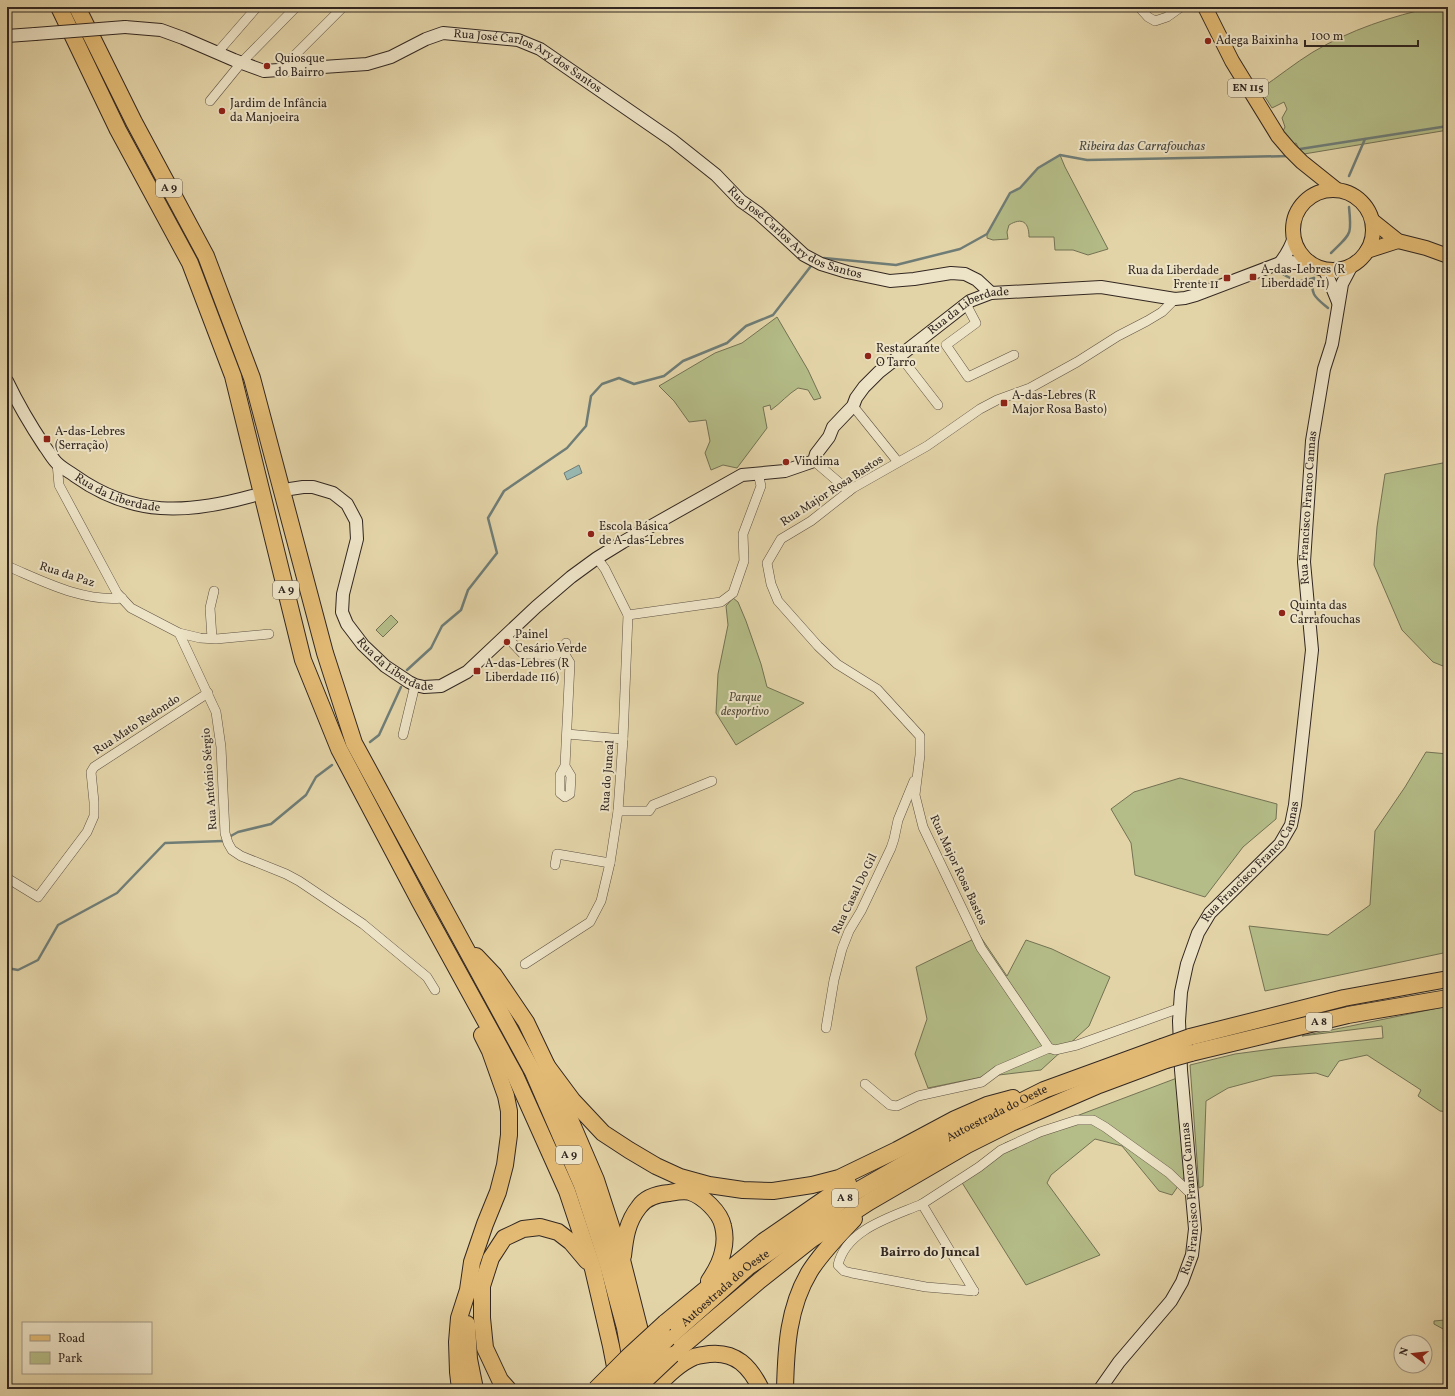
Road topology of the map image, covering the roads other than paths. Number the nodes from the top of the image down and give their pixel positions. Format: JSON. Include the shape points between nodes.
{"nodes":[{"id":1,"x":59,"y":7,"type":"edge"},
{"id":2,"x":77,"y":7,"type":"edge"},
{"id":3,"x":257,"y":7,"type":"edge"},
{"id":4,"x":296,"y":7,"type":"edge"},
{"id":5,"x":343,"y":7,"type":"edge"},
{"id":6,"x":1139,"y":7,"type":"edge"},
{"id":7,"x":1180,"y":7,"type":"edge"},
{"id":8,"x":1204,"y":7,"type":"edge"},
{"id":9,"x":7,"y":36,"type":"edge"},
{"id":10,"x":217,"y":53,"type":"junction"},
{"id":11,"x":241,"y":63,"type":"junction"},
{"id":12,"x":281,"y":69,"type":"junction"},
{"id":13,"x":210,"y":100,"type":"dead end"},
{"id":14,"x":1302,"y":162,"type":"junction"},
{"id":15,"x":1337,"y":190,"type":"junction"},
{"id":16,"x":1302,"y":204,"type":"junction"},
{"id":17,"x":1373,"y":222,"type":"junction"},
{"id":18,"x":1294,"y":237,"type":"junction"},
{"id":19,"x":1398,"y":241,"type":"junction"},
{"id":20,"x":1367,"y":251,"type":"junction"},
{"id":21,"x":1448,"y":256,"type":"edge"},
{"id":22,"x":1280,"y":262,"type":"junction"},
{"id":23,"x":1352,"y":265,"type":"junction"},
{"id":24,"x":1319,"y":267,"type":"junction"},
{"id":25,"x":991,"y":293,"type":"junction"},
{"id":26,"x":1175,"y":299,"type":"junction"},
{"id":27,"x":1338,"y":303,"type":"junction"},
{"id":28,"x":966,"y":304,"type":"junction"},
{"id":29,"x":1014,"y":355,"type":"dead end"},
{"id":30,"x":900,"y":356,"type":"junction"},
{"id":31,"x":7,"y":381,"type":"edge"},
{"id":32,"x":938,"y":405,"type":"dead end"},
{"id":33,"x":853,"y":406,"type":"junction"},
{"id":34,"x":814,"y":461,"type":"junction"},
{"id":35,"x":898,"y":462,"type":"junction"},
{"id":36,"x":57,"y":464,"type":"junction"},
{"id":37,"x":758,"y":473,"type":"junction"},
{"id":38,"x":290,"y":489,"type":"dead end"},
{"id":39,"x":849,"y":491,"type":"junction"},
{"id":40,"x":252,"y":496,"type":"dead end"},
{"id":41,"x":597,"y":558,"type":"junction"},
{"id":42,"x":7,"y":566,"type":"edge"},
{"id":43,"x":214,"y":591,"type":"dead end"},
{"id":44,"x":122,"y":598,"type":"junction"},
{"id":45,"x":628,"y":614,"type":"junction"},
{"id":46,"x":179,"y":633,"type":"junction"},
{"id":47,"x":269,"y":634,"type":"dead end"},
{"id":48,"x":505,"y":635,"type":"junction"},
{"id":49,"x":212,"y":638,"type":"junction"},
{"id":50,"x":566,"y":643,"type":"dead end"},
{"id":51,"x":565,"y":655,"type":"junction"},
{"id":52,"x":415,"y":685,"type":"junction"},
{"id":53,"x":208,"y":693,"type":"junction"},
{"id":54,"x":403,"y":734,"type":"dead end"},
{"id":55,"x":567,"y":734,"type":"junction"},
{"id":56,"x":623,"y":739,"type":"junction"},
{"id":57,"x":566,"y":766,"type":"dead end"},
{"id":58,"x":918,"y":774,"type":"junction"},
{"id":59,"x":712,"y":781,"type":"dead end"},
{"id":60,"x":618,"y":811,"type":"junction"},
{"id":61,"x":610,"y":863,"type":"junction"},
{"id":62,"x":555,"y":865,"type":"dead end"},
{"id":63,"x":7,"y":878,"type":"edge"},
{"id":64,"x":459,"y":937,"type":"junction"},
{"id":65,"x":450,"y":955,"type":"junction"},
{"id":66,"x":525,"y":964,"type":"dead end"},
{"id":67,"x":1448,"y":979,"type":"edge"},
{"id":68,"x":435,"y":990,"type":"dead end"},
{"id":69,"x":1448,"y":998,"type":"edge"},
{"id":70,"x":1180,"y":1008,"type":"junction"},
{"id":71,"x":826,"y":1028,"type":"dead end"},
{"id":72,"x":1191,"y":1045,"type":"junction"},
{"id":73,"x":1049,"y":1048,"type":"junction"},
{"id":74,"x":1164,"y":1054,"type":"junction"},
{"id":75,"x":547,"y":1066,"type":"junction"},
{"id":76,"x":865,"y":1084,"type":"dead end"},
{"id":77,"x":1044,"y":1090,"type":"junction"},
{"id":78,"x":897,"y":1150,"type":"junction"},
{"id":79,"x":1192,"y":1195,"type":"junction"},
{"id":80,"x":869,"y":1202,"type":"junction"},
{"id":81,"x":922,"y":1204,"type":"junction"},
{"id":82,"x":622,"y":1260,"type":"junction"},
{"id":83,"x":593,"y":1269,"type":"junction"},
{"id":84,"x":468,"y":1290,"type":"junction"},
{"id":85,"x":705,"y":1290,"type":"junction"},
{"id":86,"x":666,"y":1330,"type":"junction"},
{"id":87,"x":673,"y":1361,"type":"junction"},
{"id":88,"x":785,"y":1365,"type":"junction"},
{"id":89,"x":460,"y":1389,"type":"edge"},
{"id":90,"x":474,"y":1389,"type":"edge"},
{"id":91,"x":508,"y":1389,"type":"edge"},
{"id":92,"x":596,"y":1389,"type":"edge"},
{"id":93,"x":616,"y":1389,"type":"edge"},
{"id":94,"x":620,"y":1389,"type":"edge"},
{"id":95,"x":636,"y":1389,"type":"edge"},
{"id":96,"x":653,"y":1389,"type":"edge"},
{"id":97,"x":761,"y":1389,"type":"edge"},
{"id":98,"x":780,"y":1389,"type":"edge"},
{"id":99,"x":785,"y":1389,"type":"edge"},
{"id":100,"x":1100,"y":1389,"type":"edge"}],
"edges":[{"from":1,"to":65,"type":"highway","number":"A 9","via":[[118,130],[190,263],[204,298],[233,376],[303,660],[339,749]]},
{"from":2,"to":64,"type":"highway","number":"A 9","via":[[134,122],[206,256],[252,378],[325,653],[354,743]]},
{"from":3,"to":10,"type":"street"},
{"from":4,"to":11,"type":"street"},
{"from":5,"to":12,"type":"street"},
{"from":6,"to":7,"type":"street","via":[[1155,21],[1167,17]]},
{"from":8,"to":14,"type":"main road","number":"EN 115","via":[[1232,61],[1278,136]]},
{"from":9,"to":10,"type":"street","name":"Rua José Carlos Ary dos Santos","bridge":true,"via":[[125,27],[161,30]]},
{"from":10,"to":11,"type":"street","name":"Rua José Carlos Ary dos Santos"},
{"from":11,"to":12,"type":"street","name":"Rua José Carlos Ary dos Santos","via":[[264,71]]},
{"from":11,"to":13,"type":"street"},
{"from":12,"to":25,"type":"street","name":"Rua José Carlos Ary dos Santos","via":[[367,64],[391,57],[443,33],[518,40],[540,49],[672,140],[716,175],[741,201],[778,230],[804,255],[821,264],[847,272],[890,281],[951,273],[965,274],[977,280]]},
{"from":14,"to":15,"type":"main road","number":"EN 115"},
{"from":14,"to":16,"type":"main road","number":"EN 115","via":[[1310,183]]},
{"from":15,"to":16,"type":"main road","number":"EN 115","via":[[1324,190],[1312,195]]},
{"from":15,"to":17,"type":"main road","number":"EN 115","via":[[1349,193],[1360,200]]},
{"from":16,"to":18,"type":"main road","number":"EN 115","via":[[1295,216]]},
{"from":17,"to":19,"type":"main road","number":"EN 115"},
{"from":17,"to":20,"type":"main road","via":[[1373,234]]},
{"from":18,"to":22,"type":"street","via":[[1292,246]]},
{"from":18,"to":24,"type":"main road","number":"EN 115","via":[[1302,256]]},
{"from":19,"to":20,"type":"main road"},
{"from":19,"to":21,"type":"main road","number":"EN 115"},
{"from":20,"to":23,"type":"main road"},
{"from":22,"to":24,"type":"street","name":"Rua da Liberdade"},
{"from":22,"to":26,"type":"street","name":"Rua da Liberdade","via":[[1196,295]]},
{"from":23,"to":24,"type":"main road","via":[[1339,270]]},
{"from":23,"to":27,"type":"street","name":"Rua Francisco Franco Cannas","via":[[1342,284]]},
{"from":24,"to":27,"type":"street","name":"Rua Francisco Franco Cannas"},
{"from":25,"to":26,"type":"street","name":"Rua da Liberdade","via":[[1102,287]]},
{"from":25,"to":28,"type":"street","name":"Rua da Liberdade"},
{"from":26,"to":35,"type":"street","name":"Rua Major Rosa Bastos","via":[[1162,312],[1147,321],[1030,388],[980,409]]},
{"from":27,"to":70,"type":"street","name":"Rua Francisco Franco Cannas","via":[[1312,442],[1304,562],[1312,650],[1291,825],[1280,844],[1210,912],[1198,933],[1187,964]]},
{"from":28,"to":29,"type":"street","via":[[976,323],[946,345],[968,377]]},
{"from":28,"to":30,"type":"street","name":"Rua da Liberdade"},
{"from":30,"to":32,"type":"street"},
{"from":30,"to":33,"type":"street","name":"Rua da Liberdade","via":[[864,386]]},
{"from":31,"to":36,"type":"street","via":[[35,432]]},
{"from":33,"to":34,"type":"street","name":"Rua da Liberdade","via":[[833,427]]},
{"from":33,"to":35,"type":"street"},
{"from":34,"to":37,"type":"street","name":"Rua da Liberdade","via":[[786,470]]},
{"from":34,"to":39,"type":"street"},
{"from":35,"to":39,"type":"street","name":"Rua Major Rosa Bastos"},
{"from":36,"to":40,"type":"street","name":"Rua da Liberdade","via":[[91,487],[119,500],[143,506],[182,510]]},
{"from":36,"to":44,"type":"street","via":[[59,485]]},
{"from":37,"to":41,"type":"street","name":"Rua da Liberdade","via":[[742,475]]},
{"from":37,"to":45,"type":"street","via":[[761,486],[744,534],[744,560],[733,593],[722,602]]},
{"from":38,"to":52,"type":"street","name":"Rua da Liberdade","via":[[313,487],[333,493],[347,504],[356,520],[357,539],[343,594],[342,612],[347,624],[363,645],[385,666]]},
{"from":39,"to":58,"type":"street","name":"Rua Major Rosa Bastos","via":[[781,539],[767,563],[771,584],[778,601],[818,646],[837,664],[877,689],[920,736]]},
{"from":41,"to":45,"type":"street","name":"Rua do Juncal"},
{"from":41,"to":48,"type":"street","name":"Rua da Liberdade","via":[[571,577]]},
{"from":42,"to":44,"type":"street","name":"Rua da Paz","via":[[43,582],[92,597]]},
{"from":43,"to":49,"type":"street","via":[[210,608]]},
{"from":44,"to":46,"type":"street","via":[[131,608]]},
{"from":45,"to":56,"type":"street","name":"Rua do Juncal"},
{"from":46,"to":49,"type":"street"},
{"from":46,"to":53,"type":"street","name":"Rua António Sérgio"},
{"from":47,"to":49,"type":"street"},
{"from":48,"to":51,"type":"street","via":[[523,654]]},
{"from":48,"to":52,"type":"street","name":"Rua da Liberdade","via":[[468,672],[441,686]]},
{"from":50,"to":51,"type":"street"},
{"from":51,"to":55,"type":"street","via":[[570,663]]},
{"from":52,"to":54,"type":"street"},
{"from":53,"to":63,"type":"street","name":"Rua Mato Redondo","via":[[94,767],[91,772],[94,816],[87,832],[38,897]]},
{"from":53,"to":68,"type":"street","name":"Rua António Sérgio","via":[[219,726],[226,833],[232,850],[299,880],[363,924],[427,977]]},
{"from":55,"to":56,"type":"street"},
{"from":55,"to":57,"type":"street"},
{"from":56,"to":60,"type":"street","name":"Rua do Juncal"},
{"from":58,"to":71,"type":"street","name":"Rua Casal Do Gil","via":[[903,805],[891,848],[842,949]]},
{"from":58,"to":73,"type":"street","name":"Rua Major Rosa Bastos","via":[[915,795],[923,827],[981,948]]},
{"from":59,"to":60,"type":"street","via":[[653,805],[650,811]]},
{"from":60,"to":61,"type":"street","name":"Rua do Juncal"},
{"from":61,"to":62,"type":"street","via":[[558,850]]},
{"from":61,"to":66,"type":"street","name":"Rua do Juncal","via":[[601,901],[590,922]]},
{"from":64,"to":75,"type":"highway","via":[[494,975],[526,1022]]},
{"from":64,"to":95,"type":"highway","number":"A 9","via":[[533,1072],[582,1185],[625,1328]]},
{"from":65,"to":83,"type":"highway","number":"A 9","via":[[515,1075],[568,1191]]},
{"from":65,"to":84,"type":"highway","via":[[457,990],[490,1051],[509,1111],[510,1135],[505,1165],[498,1192],[472,1262]]},
{"from":67,"to":72,"type":"highway","name":"Autoestrada do Oeste","number":"A 8","via":[[1344,998]]},
{"from":69,"to":72,"type":"highway","name":"Autoestrada do Oeste","number":"A 8"},
{"from":70,"to":73,"type":"street","via":[[1077,1045],[1055,1050]]},
{"from":70,"to":79,"type":"street","name":"Rua Francisco Franco Cannas"},
{"from":72,"to":74,"type":"highway","name":"Autoestrada do Oeste","number":"A 8","bridge":true},
{"from":73,"to":76,"type":"street","via":[[998,1070],[982,1082],[918,1096],[897,1106],[890,1105]]},
{"from":74,"to":77,"type":"highway","name":"Autoestrada do Oeste","number":"A 8"},
{"from":74,"to":80,"type":"highway","name":"Autoestrada do Oeste","number":"A 8","via":[[967,1145]]},
{"from":75,"to":78,"type":"highway","via":[[573,1101],[603,1133],[656,1166],[680,1177],[709,1185],[773,1191],[812,1185],[839,1178]]},
{"from":75,"to":82,"type":"highway","via":[[596,1180]]},
{"from":77,"to":78,"type":"highway","via":[[987,1105]]},
{"from":77,"to":86,"type":"highway","name":"Autoestrada do Oeste","number":"A 8","via":[[960,1132],[848,1196],[748,1267]]},
{"from":78,"to":85,"type":"highway","via":[[764,1241]]},
{"from":79,"to":81,"type":"street","via":[[1169,1174],[1105,1127],[1093,1120],[1077,1120],[1040,1132],[1001,1150]]},
{"from":79,"to":100,"type":"street","name":"Rua Francisco Franco Cannas","via":[[1195,1229],[1192,1255],[1182,1282],[1171,1301],[1119,1362]]},
{"from":80,"to":87,"type":"highway","name":"Autoestrada do Oeste","number":"A 8","via":[[812,1239],[759,1281]]},
{"from":80,"to":88,"type":"highway","via":[[825,1252],[807,1277],[797,1297],[788,1329]]},
{"from":81,"to":81,"type":"street","via":[[974,1291],[926,1287],[852,1273],[844,1271],[838,1265],[840,1256],[852,1239],[872,1226]]},
{"from":82,"to":85,"type":"highway","via":[[626,1232],[640,1205],[657,1195],[689,1192],[707,1203],[717,1213],[723,1225],[723,1251]]},
{"from":82,"to":96,"type":"highway"},
{"from":83,"to":91,"type":"highway","via":[[571,1242],[558,1232],[540,1227],[523,1229],[504,1238],[491,1258],[482,1286],[482,1318],[485,1348],[500,1380]]},
{"from":83,"to":94,"type":"highway","number":"A 9"},
{"from":84,"to":89,"type":"highway","via":[[459,1318],[457,1342]]},
{"from":84,"to":90,"type":"highway","via":[[467,1336]]},
{"from":85,"to":86,"type":"highway"},
{"from":86,"to":92,"type":"highway","bridge":true,"via":[[628,1357]]},
{"from":86,"to":93,"type":"highway","name":"Autoestrada do Oeste","number":"A 8","bridge":true},
{"from":87,"to":95,"type":"highway","name":"Autoestrada do Oeste","number":"A 8","bridge":true},
{"from":87,"to":96,"type":"highway"},
{"from":87,"to":97,"type":"highway","via":[[719,1353],[745,1365]]},
{"from":88,"to":98,"type":"highway"},
{"from":88,"to":99,"type":"highway"}]}
